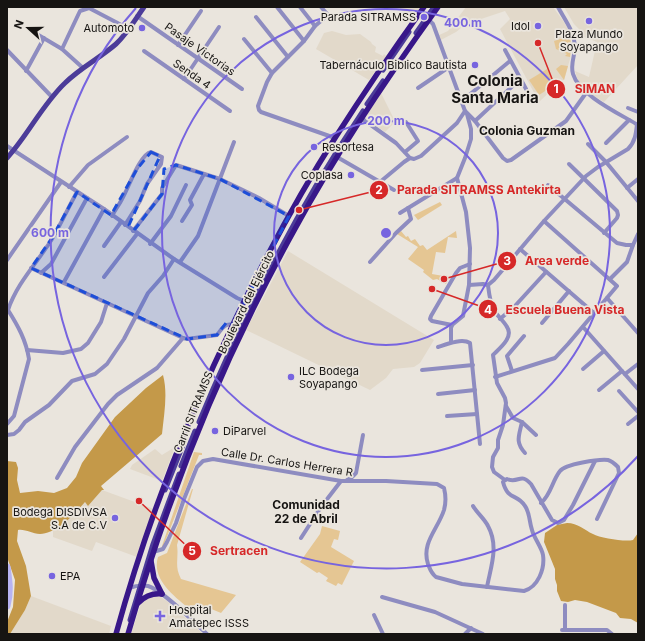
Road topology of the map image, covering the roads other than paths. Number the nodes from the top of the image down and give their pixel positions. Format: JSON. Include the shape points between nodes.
{"nodes":[{"id":1,"x":144,"y":7,"type":"edge"},
{"id":2,"x":278,"y":7,"type":"edge"},
{"id":3,"x":300,"y":7,"type":"edge"},
{"id":4,"x":322,"y":7,"type":"edge"},
{"id":5,"x":425,"y":7,"type":"edge"},
{"id":6,"x":434,"y":7,"type":"edge"},
{"id":7,"x":438,"y":7,"type":"edge"},
{"id":8,"x":558,"y":7,"type":"edge"},
{"id":9,"x":201,"y":11,"type":"dead end"},
{"id":10,"x":137,"y":16,"type":"junction"},
{"id":11,"x":256,"y":17,"type":"dead end"},
{"id":12,"x":429,"y":20,"type":"junction"},
{"id":13,"x":315,"y":26,"type":"junction"},
{"id":14,"x":219,"y":27,"type":"dead end"},
{"id":15,"x":129,"y":29,"type":"junction"},
{"id":16,"x":30,"y":30,"type":"dead end"},
{"id":17,"x":44,"y":38,"type":"junction"},
{"id":18,"x":244,"y":39,"type":"dead end"},
{"id":19,"x":304,"y":41,"type":"junction"},
{"id":20,"x":178,"y":45,"type":"junction"},
{"id":21,"x":62,"y":49,"type":"junction"},
{"id":22,"x":7,"y":50,"type":"edge"},
{"id":23,"x":505,"y":50,"type":"dead end"},
{"id":24,"x":144,"y":51,"type":"dead end"},
{"id":25,"x":288,"y":57,"type":"junction"},
{"id":26,"x":198,"y":58,"type":"junction"},
{"id":27,"x":510,"y":61,"type":"junction"},
{"id":28,"x":83,"y":68,"type":"junction"},
{"id":29,"x":449,"y":68,"type":"junction"},
{"id":30,"x":26,"y":71,"type":"junction"},
{"id":31,"x":272,"y":73,"type":"junction"},
{"id":32,"x":184,"y":79,"type":"junction"},
{"id":33,"x":519,"y":80,"type":"junction"},
{"id":34,"x":418,"y":88,"type":"dead end"},
{"id":35,"x":242,"y":89,"type":"dead end"},
{"id":36,"x":526,"y":89,"type":"dead end"},
{"id":37,"x":586,"y":92,"type":"junction"},
{"id":38,"x":52,"y":97,"type":"junction"},
{"id":39,"x":462,"y":101,"type":"junction"},
{"id":40,"x":628,"y":108,"type":"dead end"},
{"id":41,"x":230,"y":111,"type":"dead end"},
{"id":42,"x":466,"y":112,"type":"junction"},
{"id":43,"x":638,"y":112,"type":"edge"},
{"id":44,"x":361,"y":118,"type":"junction"},
{"id":45,"x":475,"y":120,"type":"junction"},
{"id":46,"x":629,"y":120,"type":"junction"},
{"id":47,"x":406,"y":122,"type":"dead end"},
{"id":48,"x":638,"y":125,"type":"edge"},
{"id":49,"x":126,"y":137,"type":"dead end"},
{"id":50,"x":335,"y":138,"type":"junction"},
{"id":51,"x":234,"y":142,"type":"dead end"},
{"id":52,"x":606,"y":143,"type":"dead end"},
{"id":53,"x":588,"y":144,"type":"dead end"},
{"id":54,"x":7,"y":146,"type":"edge"},
{"id":55,"x":13,"y":151,"type":"junction"},
{"id":56,"x":405,"y":152,"type":"junction"},
{"id":57,"x":337,"y":157,"type":"junction"},
{"id":58,"x":7,"y":158,"type":"edge"},
{"id":59,"x":410,"y":158,"type":"junction"},
{"id":60,"x":606,"y":162,"type":"junction"},
{"id":61,"x":568,"y":164,"type":"dead end"},
{"id":62,"x":204,"y":174,"type":"junction"},
{"id":63,"x":457,"y":178,"type":"junction"},
{"id":64,"x":220,"y":179,"type":"junction"},
{"id":65,"x":583,"y":179,"type":"junction"},
{"id":66,"x":638,"y":179,"type":"edge"},
{"id":67,"x":61,"y":182,"type":"junction"},
{"id":68,"x":380,"y":182,"type":"junction"},
{"id":69,"x":186,"y":185,"type":"dead end"},
{"id":70,"x":548,"y":185,"type":"dead end"},
{"id":71,"x":69,"y":187,"type":"junction"},
{"id":72,"x":627,"y":188,"type":"junction"},
{"id":73,"x":394,"y":190,"type":"dead end"},
{"id":74,"x":77,"y":192,"type":"junction"},
{"id":75,"x":87,"y":198,"type":"junction"},
{"id":76,"x":565,"y":199,"type":"junction"},
{"id":77,"x":638,"y":201,"type":"edge"},
{"id":78,"x":408,"y":208,"type":"junction"},
{"id":79,"x":104,"y":209,"type":"junction"},
{"id":80,"x":400,"y":213,"type":"dead end"},
{"id":81,"x":112,"y":216,"type":"junction"},
{"id":82,"x":289,"y":216,"type":"junction"},
{"id":83,"x":182,"y":221,"type":"dead end"},
{"id":84,"x":544,"y":221,"type":"junction"},
{"id":85,"x":121,"y":222,"type":"junction"},
{"id":86,"x":125,"y":225,"type":"junction"},
{"id":87,"x":135,"y":232,"type":"junction"},
{"id":88,"x":604,"y":233,"type":"junction"},
{"id":89,"x":638,"y":234,"type":"edge"},
{"id":90,"x":150,"y":244,"type":"junction"},
{"id":91,"x":634,"y":245,"type":"junction"},
{"id":92,"x":104,"y":246,"type":"dead end"},
{"id":93,"x":520,"y":249,"type":"junction"},
{"id":94,"x":174,"y":259,"type":"junction"},
{"id":95,"x":7,"y":260,"type":"edge"},
{"id":96,"x":180,"y":262,"type":"junction"},
{"id":97,"x":370,"y":262,"type":"dead end"},
{"id":98,"x":470,"y":264,"type":"junction"},
{"id":99,"x":31,"y":268,"type":"junction"},
{"id":100,"x":546,"y":272,"type":"junction"},
{"id":101,"x":41,"y":273,"type":"junction"},
{"id":102,"x":104,"y":277,"type":"dead end"},
{"id":103,"x":610,"y":280,"type":"junction"},
{"id":104,"x":64,"y":282,"type":"junction"},
{"id":105,"x":469,"y":285,"type":"junction"},
{"id":106,"x":488,"y":285,"type":"junction"},
{"id":107,"x":569,"y":291,"type":"junction"},
{"id":108,"x":607,"y":298,"type":"junction"},
{"id":109,"x":244,"y":301,"type":"junction"},
{"id":110,"x":107,"y":303,"type":"junction"},
{"id":111,"x":594,"y":313,"type":"junction"},
{"id":112,"x":136,"y":316,"type":"junction"},
{"id":113,"x":500,"y":319,"type":"junction"},
{"id":114,"x":542,"y":323,"type":"dead end"},
{"id":115,"x":233,"y":325,"type":"junction"},
{"id":116,"x":452,"y":325,"type":"junction"},
{"id":117,"x":583,"y":327,"type":"junction"},
{"id":118,"x":638,"y":333,"type":"edge"},
{"id":119,"x":524,"y":336,"type":"dead end"},
{"id":120,"x":183,"y":338,"type":"junction"},
{"id":121,"x":451,"y":342,"type":"junction"},
{"id":122,"x":438,"y":347,"type":"dead end"},
{"id":123,"x":28,"y":350,"type":"junction"},
{"id":124,"x":604,"y":351,"type":"junction"},
{"id":125,"x":638,"y":364,"type":"edge"},
{"id":126,"x":473,"y":366,"type":"junction"},
{"id":127,"x":583,"y":369,"type":"dead end"},
{"id":128,"x":422,"y":370,"type":"dead end"},
{"id":129,"x":512,"y":371,"type":"junction"},
{"id":130,"x":624,"y":372,"type":"junction"},
{"id":131,"x":495,"y":377,"type":"junction"},
{"id":132,"x":638,"y":389,"type":"edge"},
{"id":133,"x":475,"y":390,"type":"junction"},
{"id":134,"x":599,"y":390,"type":"dead end"},
{"id":135,"x":619,"y":391,"type":"dead end"},
{"id":136,"x":438,"y":394,"type":"dead end"},
{"id":137,"x":506,"y":406,"type":"junction"},
{"id":138,"x":638,"y":412,"type":"edge"},
{"id":139,"x":477,"y":414,"type":"junction"},
{"id":140,"x":447,"y":416,"type":"dead end"},
{"id":141,"x":638,"y":416,"type":"edge"},
{"id":142,"x":522,"y":422,"type":"junction"},
{"id":143,"x":7,"y":424,"type":"edge"},
{"id":144,"x":628,"y":424,"type":"dead end"},
{"id":145,"x":7,"y":435,"type":"edge"},
{"id":146,"x":363,"y":435,"type":"dead end"},
{"id":147,"x":536,"y":435,"type":"dead end"},
{"id":148,"x":185,"y":438,"type":"junction"},
{"id":149,"x":192,"y":440,"type":"junction"},
{"id":150,"x":480,"y":444,"type":"dead end"},
{"id":151,"x":525,"y":453,"type":"dead end"},
{"id":152,"x":178,"y":458,"type":"junction"},
{"id":153,"x":184,"y":460,"type":"junction"},
{"id":154,"x":595,"y":461,"type":"junction"},
{"id":155,"x":57,"y":478,"type":"dead end"},
{"id":156,"x":505,"y":480,"type":"junction"},
{"id":157,"x":343,"y":481,"type":"junction"},
{"id":158,"x":541,"y":502,"type":"junction"},
{"id":159,"x":473,"y":506,"type":"dead end"},
{"id":160,"x":597,"y":519,"type":"dead end"},
{"id":161,"x":301,"y":538,"type":"dead end"},
{"id":162,"x":153,"y":552,"type":"junction"},
{"id":163,"x":150,"y":560,"type":"junction"},
{"id":164,"x":141,"y":586,"type":"junction"},
{"id":165,"x":486,"y":587,"type":"junction"},
{"id":166,"x":131,"y":588,"type":"junction"},
{"id":167,"x":162,"y":594,"type":"junction"},
{"id":168,"x":382,"y":597,"type":"dead end"},
{"id":169,"x":136,"y":605,"type":"junction"},
{"id":170,"x":564,"y":605,"type":"dead end"},
{"id":171,"x":374,"y":615,"type":"dead end"},
{"id":172,"x":470,"y":628,"type":"junction"},
{"id":173,"x":118,"y":634,"type":"edge"},
{"id":174,"x":127,"y":634,"type":"edge"},
{"id":175,"x":207,"y":634,"type":"edge"},
{"id":176,"x":383,"y":634,"type":"edge"},
{"id":177,"x":465,"y":634,"type":"edge"},
{"id":178,"x":484,"y":634,"type":"edge"},
{"id":179,"x":612,"y":634,"type":"edge"}],
"edges":[{"from":1,"to":10,"type":"main road"},
{"from":2,"to":19,"type":"street"},
{"from":3,"to":13,"type":"street"},
{"from":4,"to":13,"type":"street","via":[[330,17]]},
{"from":5,"to":50,"type":"highway","name":"Boulevard del Ejército"},
{"from":5,"to":148,"type":"main road","name":"Carril SITRAMSS","via":[[351,117],[286,226],[242,311]]},
{"from":6,"to":149,"type":"main road","name":"Carril SITRAMSS","via":[[352,128],[297,219],[236,337]]},
{"from":7,"to":12,"type":"highway","name":"Boulevard del Ejército"},
{"from":8,"to":37,"type":"street","via":[[574,37],[573,74]]},
{"from":9,"to":20,"type":"street"},
{"from":10,"to":15,"type":"main road"},
{"from":10,"to":20,"type":"street","name":"Pasaje Victorias"},
{"from":11,"to":25,"type":"street"},
{"from":12,"to":29,"type":"street","via":[[433,24]]},
{"from":12,"to":44,"type":"highway","name":"Boulevard del Ejército"},
{"from":13,"to":19,"type":"street"},
{"from":14,"to":26,"type":"street"},
{"from":15,"to":21,"type":"street","via":[[89,8],[80,11]]},
{"from":15,"to":28,"type":"main road","via":[[115,44]]},
{"from":16,"to":17,"type":"street"},
{"from":17,"to":21,"type":"street"},
{"from":17,"to":30,"type":"street"},
{"from":18,"to":31,"type":"street"},
{"from":19,"to":25,"type":"street"},
{"from":20,"to":26,"type":"street","name":"Pasaje Victorias"},
{"from":21,"to":28,"type":"street"},
{"from":22,"to":30,"type":"street"},
{"from":23,"to":27,"type":"street"},
{"from":24,"to":32,"type":"street","name":"Senda 4"},
{"from":25,"to":31,"type":"street"},
{"from":26,"to":32,"type":"street"},
{"from":26,"to":35,"type":"street","name":"Pasaje Victorias"},
{"from":27,"to":33,"type":"street"},
{"from":27,"to":39,"type":"street"},
{"from":28,"to":38,"type":"main road","via":[[64,83]]},
{"from":29,"to":34,"type":"street"},
{"from":29,"to":39,"type":"street"},
{"from":30,"to":38,"type":"street"},
{"from":31,"to":50,"type":"street","via":[[262,94],[259,110]]},
{"from":32,"to":41,"type":"street","name":"Senda 4"},
{"from":33,"to":36,"type":"street"},
{"from":33,"to":45,"type":"street"},
{"from":37,"to":45,"type":"street","via":[[566,122],[512,160],[507,161],[503,158]]},
{"from":37,"to":46,"type":"street"},
{"from":38,"to":55,"type":"main road"},
{"from":39,"to":42,"type":"street"},
{"from":40,"to":43,"type":"street"},
{"from":42,"to":45,"type":"street"},
{"from":42,"to":59,"type":"street","via":[[421,156]]},
{"from":42,"to":63,"type":"street","via":[[471,129],[470,139]]},
{"from":44,"to":56,"type":"street"},
{"from":44,"to":57,"type":"highway","name":"Boulevard del Ejército"},
{"from":46,"to":48,"type":"street"},
{"from":46,"to":52,"type":"street"},
{"from":47,"to":56,"type":"street","via":[[418,141]]},
{"from":48,"to":60,"type":"street","via":[[632,145]]},
{"from":49,"to":71,"type":"street","via":[[88,165]]},
{"from":50,"to":82,"type":"highway","name":"Boulevard del Ejército"},
{"from":51,"to":64,"type":"street"},
{"from":53,"to":60,"type":"street"},
{"from":54,"to":55,"type":"street"},
{"from":55,"to":58,"type":"main road"},
{"from":55,"to":67,"type":"street"},
{"from":56,"to":59,"type":"street"},
{"from":57,"to":68,"type":"street"},
{"from":57,"to":162,"type":"highway","name":"Boulevard del Ejército","via":[[280,256],[236,344],[189,453]]},
{"from":59,"to":68,"type":"street"},
{"from":60,"to":65,"type":"street"},
{"from":60,"to":72,"type":"street"},
{"from":61,"to":65,"type":"street"},
{"from":62,"to":64,"type":"street"},
{"from":62,"to":83,"type":"street","via":[[190,200],[192,206]]},
{"from":62,"to":87,"type":"street","via":[[175,165],[162,188],[162,194]]},
{"from":63,"to":78,"type":"street"},
{"from":63,"to":98,"type":"street","via":[[466,212]]},
{"from":64,"to":82,"type":"street"},
{"from":64,"to":96,"type":"street","via":[[198,236]]},
{"from":65,"to":76,"type":"street"},
{"from":65,"to":88,"type":"street","via":[[618,213],[617,218]]},
{"from":66,"to":72,"type":"street"},
{"from":67,"to":71,"type":"street"},
{"from":67,"to":95,"type":"street"},
{"from":68,"to":73,"type":"street"},
{"from":69,"to":90,"type":"street","via":[[171,216]]},
{"from":70,"to":76,"type":"street"},
{"from":71,"to":74,"type":"street"},
{"from":72,"to":77,"type":"street"},
{"from":74,"to":75,"type":"street"},
{"from":74,"to":99,"type":"street","via":[[52,238]]},
{"from":75,"to":79,"type":"street"},
{"from":75,"to":101,"type":"street","via":[[51,264]]},
{"from":76,"to":84,"type":"street"},
{"from":76,"to":88,"type":"street"},
{"from":78,"to":80,"type":"street"},
{"from":78,"to":97,"type":"street","via":[[411,218]]},
{"from":79,"to":81,"type":"street"},
{"from":79,"to":104,"type":"street"},
{"from":81,"to":85,"type":"street"},
{"from":81,"to":86,"type":"street","via":[[147,153],[162,157],[161,164]]},
{"from":82,"to":109,"type":"highway","name":"Boulevard del Ejército"},
{"from":84,"to":93,"type":"street"},
{"from":84,"to":103,"type":"street"},
{"from":85,"to":86,"type":"street"},
{"from":85,"to":92,"type":"street"},
{"from":86,"to":87,"type":"street"},
{"from":87,"to":90,"type":"street"},
{"from":87,"to":102,"type":"street"},
{"from":88,"to":91,"type":"street","via":[[617,243]]},
{"from":89,"to":91,"type":"street"},
{"from":90,"to":94,"type":"street"},
{"from":91,"to":103,"type":"street","via":[[627,262]]},
{"from":93,"to":100,"type":"street"},
{"from":93,"to":106,"type":"street"},
{"from":94,"to":96,"type":"street"},
{"from":94,"to":112,"type":"street","via":[[148,293]]},
{"from":96,"to":109,"type":"street"},
{"from":98,"to":105,"type":"street"},
{"from":98,"to":116,"type":"street","via":[[460,268],[456,273],[430,319]]},
{"from":99,"to":101,"type":"street"},
{"from":99,"to":123,"type":"street","via":[[19,285],[8,310],[21,331]]},
{"from":100,"to":107,"type":"street"},
{"from":100,"to":113,"type":"street"},
{"from":101,"to":104,"type":"street"},
{"from":103,"to":108,"type":"street","via":[[618,286]]},
{"from":104,"to":110,"type":"street"},
{"from":105,"to":106,"type":"street"},
{"from":105,"to":116,"type":"street","via":[[463,316]]},
{"from":106,"to":113,"type":"street","via":[[493,308]]},
{"from":107,"to":111,"type":"street"},
{"from":107,"to":114,"type":"street"},
{"from":108,"to":111,"type":"street"},
{"from":108,"to":118,"type":"street"},
{"from":109,"to":115,"type":"highway","name":"Boulevard del Ejército"},
{"from":110,"to":112,"type":"street"},
{"from":110,"to":123,"type":"street","via":[[101,322],[81,350],[63,353]]},
{"from":111,"to":117,"type":"street"},
{"from":112,"to":120,"type":"street"},
{"from":112,"to":145,"type":"street","via":[[114,356],[100,370],[72,381],[49,405],[25,422],[19,430]]},
{"from":113,"to":131,"type":"street","via":[[509,331],[502,347],[493,355]]},
{"from":115,"to":120,"type":"street","via":[[225,325],[217,335]]},
{"from":115,"to":166,"type":"highway","name":"Boulevard del Ejército","via":[[197,403],[172,466],[151,522]]},
{"from":116,"to":121,"type":"street"},
{"from":117,"to":124,"type":"street"},
{"from":117,"to":129,"type":"street","via":[[555,358]]},
{"from":119,"to":129,"type":"street","via":[[507,356]]},
{"from":120,"to":155,"type":"street","via":[[157,368],[108,404],[75,446]]},
{"from":121,"to":122,"type":"street"},
{"from":121,"to":126,"type":"street","via":[[470,343]]},
{"from":123,"to":143,"type":"street","via":[[29,359],[14,416]]},
{"from":124,"to":127,"type":"street"},
{"from":124,"to":130,"type":"street"},
{"from":125,"to":130,"type":"street"},
{"from":126,"to":128,"type":"street"},
{"from":126,"to":133,"type":"street"},
{"from":129,"to":131,"type":"street"},
{"from":130,"to":132,"type":"street"},
{"from":130,"to":134,"type":"street"},
{"from":131,"to":137,"type":"street"},
{"from":133,"to":136,"type":"street"},
{"from":133,"to":139,"type":"street"},
{"from":135,"to":138,"type":"street"},
{"from":137,"to":142,"type":"street","via":[[513,418]]},
{"from":137,"to":156,"type":"street","via":[[492,466],[494,472]]},
{"from":139,"to":140,"type":"street"},
{"from":139,"to":150,"type":"street"},
{"from":141,"to":144,"type":"street"},
{"from":142,"to":147,"type":"street"},
{"from":142,"to":151,"type":"street","via":[[519,446]]},
{"from":146,"to":157,"type":"street","via":[[356,473]]},
{"from":148,"to":149,"type":"main road","via":[[187,442]]},
{"from":148,"to":152,"type":"main road","name":"Carril SITRAMSS"},
{"from":149,"to":153,"type":"main road","name":"Carril SITRAMSS"},
{"from":152,"to":153,"type":"main road","via":[[182,456]]},
{"from":152,"to":166,"type":"main road","name":"Carril SITRAMSS"},
{"from":153,"to":164,"type":"main road","name":"Carril SITRAMSS"},
{"from":154,"to":158,"type":"street","via":[[562,468]]},
{"from":154,"to":158,"type":"street","via":[[564,520],[554,522]]},
{"from":154,"to":160,"type":"street","via":[[608,460],[618,467],[619,473]]},
{"from":156,"to":158,"type":"street","via":[[527,479]]},
{"from":156,"to":165,"type":"street","name":"Calle Dr. Carlos Herrera R","via":[[503,482],[510,496],[520,500],[529,512],[532,530],[543,554],[543,563],[538,580],[530,589],[524,591]]},
{"from":157,"to":161,"type":"street","via":[[321,507]]},
{"from":157,"to":162,"type":"street","name":"Calle Dr. Carlos Herrera R","via":[[213,459],[202,461],[167,542],[162,549]]},
{"from":157,"to":165,"type":"street","name":"Calle Dr. Carlos Herrera R","via":[[437,484],[444,488],[444,507],[426,551],[430,571],[444,580]]},
{"from":159,"to":165,"type":"street","via":[[489,528],[494,544]]},
{"from":162,"to":163,"type":"highway","name":"Boulevard del Ejército"},
{"from":163,"to":164,"type":"highway","name":"Boulevard del Ejército"},
{"from":163,"to":167,"type":"highway","via":[[154,578]]},
{"from":164,"to":166,"type":"street"},
{"from":164,"to":167,"type":"street","via":[[153,588]]},
{"from":164,"to":169,"type":"highway","name":"Boulevard del Ejército"},
{"from":164,"to":174,"type":"main road","name":"Carril SITRAMSS"},
{"from":166,"to":173,"type":"highway","name":"Boulevard del Ejército"},
{"from":167,"to":169,"type":"highway","via":[[148,596]]},
{"from":167,"to":175,"type":"street"},
{"from":168,"to":172,"type":"street","via":[[435,612]]},
{"from":169,"to":174,"type":"highway","name":"Boulevard del Ejército"},
{"from":170,"to":179,"type":"street","via":[[564,630],[607,630]]},
{"from":171,"to":176,"type":"street"},
{"from":172,"to":177,"type":"street"},
{"from":172,"to":178,"type":"street"}]}
